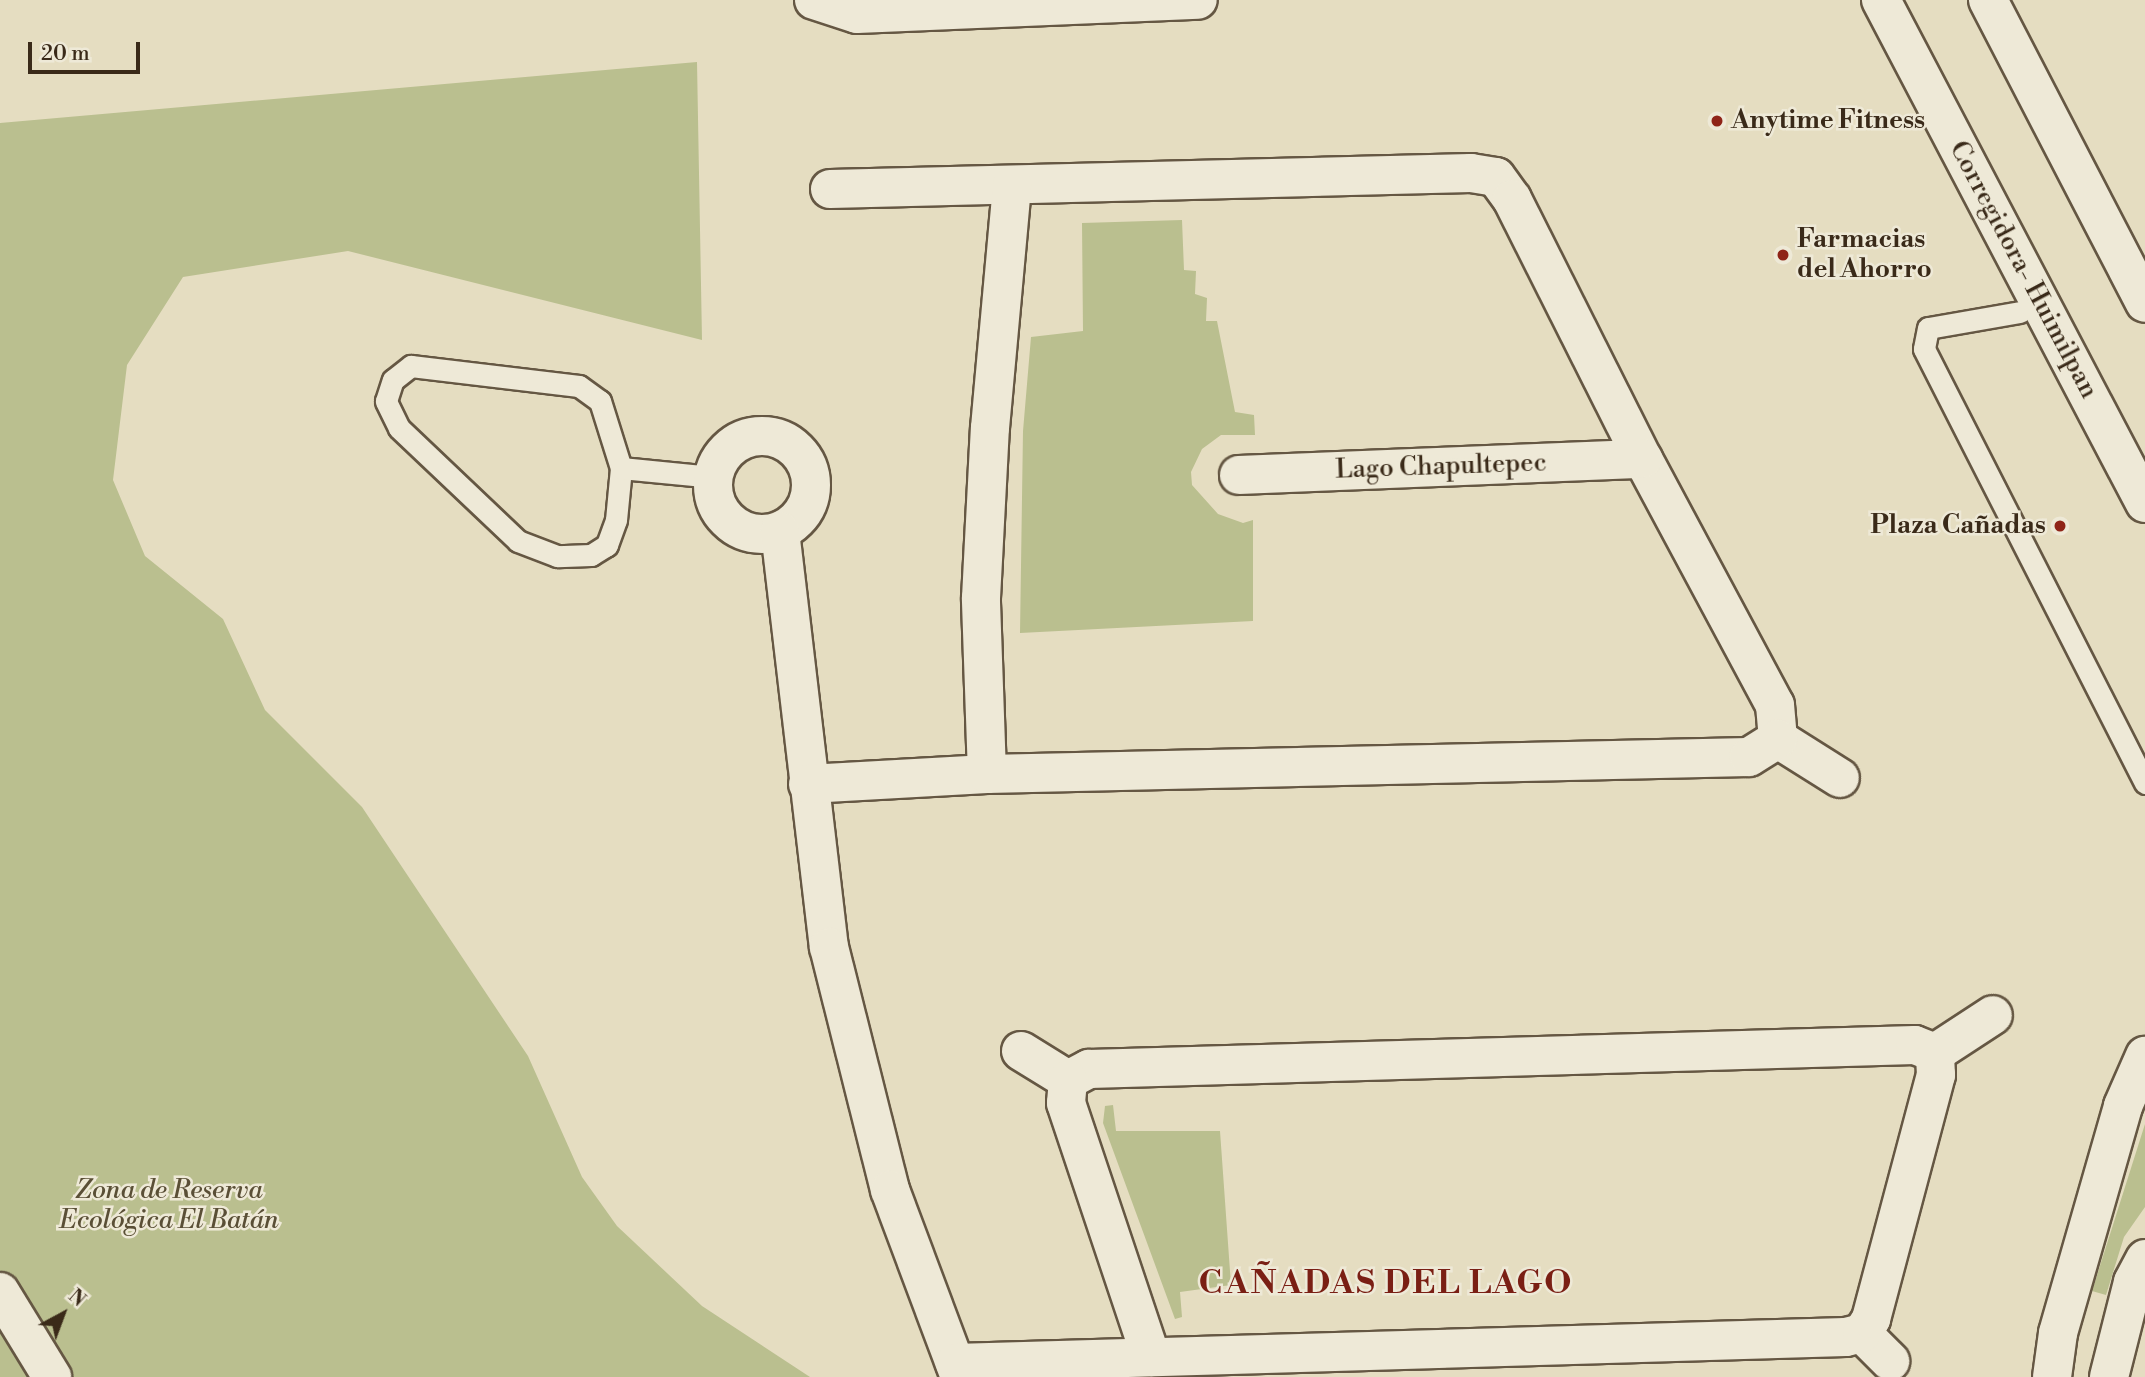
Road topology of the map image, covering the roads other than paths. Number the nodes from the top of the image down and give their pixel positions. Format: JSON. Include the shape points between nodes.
{"nodes":[{"id":1,"x":814,"y":0,"type":"edge"},
{"id":2,"x":1198,"y":0,"type":"edge"},
{"id":3,"x":1881,"y":0,"type":"edge"},
{"id":4,"x":1988,"y":0,"type":"edge"},
{"id":5,"x":1012,"y":185,"type":"junction"},
{"id":6,"x":830,"y":189,"type":"dead end"},
{"id":7,"x":2145,"y":303,"type":"edge"},
{"id":8,"x":2020,"y":312,"type":"dead end"},
{"id":9,"x":1643,"y":459,"type":"junction"},
{"id":10,"x":621,"y":468,"type":"junction"},
{"id":11,"x":1239,"y":475,"type":"dead end"},
{"id":12,"x":712,"y":477,"type":"junction"},
{"id":13,"x":2145,"y":503,"type":"edge"},
{"id":14,"x":780,"y":531,"type":"junction"},
{"id":15,"x":1778,"y":739,"type":"junction"},
{"id":16,"x":987,"y":775,"type":"junction"},
{"id":17,"x":1840,"y":778,"type":"dead end"},
{"id":18,"x":2145,"y":783,"type":"edge"},
{"id":19,"x":808,"y":784,"type":"junction"},
{"id":20,"x":1993,"y":1015,"type":"dead end"},
{"id":21,"x":1021,"y":1051,"type":"dead end"},
{"id":22,"x":1936,"y":1053,"type":"junction"},
{"id":23,"x":2145,"y":1056,"type":"edge"},
{"id":24,"x":1068,"y":1080,"type":"junction"},
{"id":25,"x":2145,"y":1259,"type":"edge"},
{"id":26,"x":0,"y":1292,"type":"edge"},
{"id":27,"x":1863,"y":1333,"type":"junction"},
{"id":28,"x":1151,"y":1357,"type":"junction"},
{"id":29,"x":1890,"y":1361,"type":"dead end"},
{"id":30,"x":958,"y":1370,"type":"edge"},
{"id":31,"x":52,"y":1377,"type":"edge"},
{"id":32,"x":2052,"y":1377,"type":"edge"},
{"id":33,"x":2109,"y":1377,"type":"edge"}],
"edges":[{"from":1,"to":2,"type":"street","via":[[857,14]]},
{"from":3,"to":13,"type":"street","name":"Corregidora- Huimilpan"},
{"from":4,"to":7,"type":"street"},
{"from":5,"to":6,"type":"street"},
{"from":5,"to":9,"type":"street","via":[[1471,173],[1503,164],[1512,199]]},
{"from":5,"to":16,"type":"street","via":[[990,428],[981,598]]},
{"from":8,"to":18,"type":"lane","via":[[1928,328],[1924,349]]},
{"from":9,"to":11,"type":"street","name":"Lago Chapultepec"},
{"from":9,"to":15,"type":"street","via":[[1775,705]]},
{"from":10,"to":10,"type":"lane","via":[[600,401],[579,386],[411,366],[393,380],[386,401],[399,428],[518,541],[556,556],[591,555],[607,545],[616,520]]},
{"from":10,"to":12,"type":"lane"},
{"from":12,"to":14,"type":"street","via":[[715,503],[731,524],[754,534]]},
{"from":12,"to":14,"type":"street","via":[[723,454],[743,438],[769,436],[793,446],[808,467],[811,492],[801,516]]},
{"from":14,"to":19,"type":"street"},
{"from":15,"to":16,"type":"street","via":[[1749,757]]},
{"from":15,"to":17,"type":"street"},
{"from":16,"to":19,"type":"street"},
{"from":19,"to":30,"type":"street","via":[[829,947],[887,1176]]},
{"from":20,"to":22,"type":"street"},
{"from":21,"to":24,"type":"street"},
{"from":22,"to":24,"type":"street","via":[[1915,1045],[1089,1069]]},
{"from":22,"to":27,"type":"street","via":[[1936,1075],[1871,1319]]},
{"from":23,"to":32,"type":"street","via":[[2119,1119],[2058,1333]]},
{"from":24,"to":28,"type":"street","via":[[1066,1103]]},
{"from":25,"to":33,"type":"street","via":[[2133,1282]]},
{"from":26,"to":31,"type":"street"},
{"from":27,"to":28,"type":"street"},
{"from":27,"to":29,"type":"street"},
{"from":28,"to":30,"type":"street"}]}
